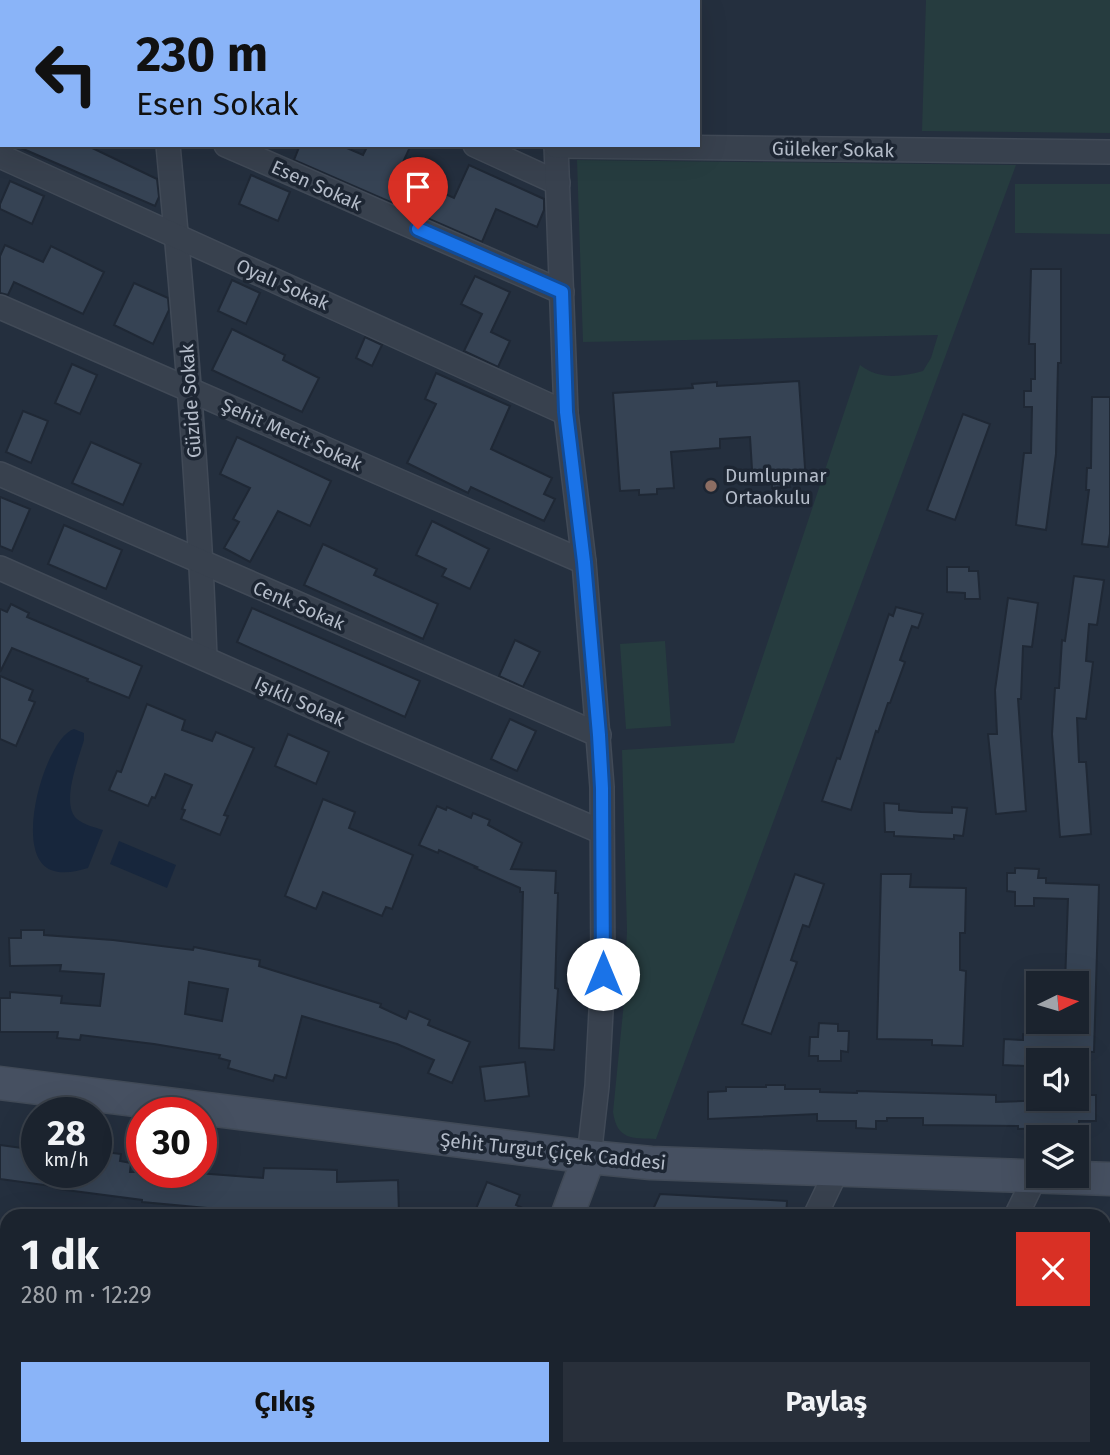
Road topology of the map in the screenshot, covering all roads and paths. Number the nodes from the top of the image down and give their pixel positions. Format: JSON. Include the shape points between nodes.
{"nodes":[{"id":1,"x":168,"y":147,"type":"edge"},
{"id":2,"x":231,"y":147,"type":"edge"},
{"id":3,"x":479,"y":147,"type":"edge"},
{"id":4,"x":556,"y":147,"type":"edge"},
{"id":5,"x":648,"y":147,"type":"edge"},
{"id":6,"x":1110,"y":152,"type":"edge"},
{"id":7,"x":0,"y":156,"type":"edge"},
{"id":8,"x":558,"y":183,"type":"junction"},
{"id":9,"x":176,"y":236,"type":"junction"},
{"id":10,"x":562,"y":292,"type":"junction"},
{"id":11,"x":0,"y":307,"type":"edge"},
{"id":12,"x":190,"y":389,"type":"junction"},
{"id":13,"x":566,"y":412,"type":"junction"},
{"id":14,"x":0,"y":474,"type":"edge"},
{"id":15,"x":584,"y":562,"type":"junction"},
{"id":16,"x":202,"y":563,"type":"junction"},
{"id":17,"x":0,"y":568,"type":"edge"},
{"id":18,"x":205,"y":658,"type":"junction"},
{"id":19,"x":599,"y":735,"type":"junction"},
{"id":20,"x":602,"y":832,"type":"junction"},
{"id":21,"x":0,"y":1083,"type":"edge"},
{"id":22,"x":589,"y":1157,"type":"junction"},
{"id":23,"x":837,"y":1170,"type":"junction"},
{"id":24,"x":1026,"y":1177,"type":"edge"},
{"id":25,"x":1089,"y":1178,"type":"edge"},
{"id":26,"x":1110,"y":1179,"type":"edge"},
{"id":27,"x":1030,"y":1188,"type":"edge"},
{"id":28,"x":570,"y":1209,"type":"edge"},
{"id":29,"x":818,"y":1209,"type":"edge"},
{"id":30,"x":1019,"y":1209,"type":"edge"}],
"edges":[{"from":1,"to":9,"type":"street","name":"Güzide Sokak"},
{"from":2,"to":10,"type":"street","name":"Esen Sokak"},
{"from":3,"to":8,"type":"street"},
{"from":4,"to":8,"type":"street"},
{"from":5,"to":6,"type":"street","name":"Güleker Sokak"},
{"from":7,"to":9,"type":"street","name":"Oyalı Sokak"},
{"from":8,"to":10,"type":"street"},
{"from":9,"to":12,"type":"street","name":"Güzide Sokak"},
{"from":9,"to":13,"type":"street","name":"Oyalı Sokak"},
{"from":10,"to":13,"type":"street"},
{"from":11,"to":12,"type":"street","name":"Şehit Mecit Sokak"},
{"from":12,"to":15,"type":"street","name":"Şehit Mecit Sokak"},
{"from":12,"to":16,"type":"street","name":"Güzide Sokak"},
{"from":13,"to":15,"type":"street"},
{"from":14,"to":16,"type":"street","name":"Cenk Sokak"},
{"from":15,"to":19,"type":"street"},
{"from":16,"to":18,"type":"street","name":"Güzide Sokak"},
{"from":16,"to":19,"type":"street","name":"Cenk Sokak"},
{"from":17,"to":18,"type":"street","name":"Işıklı Sokak"},
{"from":18,"to":20,"type":"street","name":"Işıklı Sokak"},
{"from":19,"to":20,"type":"street"},
{"from":20,"to":22,"type":"street","via":[[603,974]]},
{"from":21,"to":22,"type":"street","name":"Şehit Turgut Çiçek Caddesi"},
{"from":22,"to":23,"type":"street","name":"Şehit Turgut Çiçek Caddesi"},
{"from":22,"to":28,"type":"street"},
{"from":23,"to":24,"type":"street","name":"Şehit Turgut Çiçek Caddesi"},
{"from":23,"to":29,"type":"street"},
{"from":25,"to":26,"type":"street","name":"Şehit Turgut Çiçek Caddesi"},
{"from":27,"to":30,"type":"street"}]}
